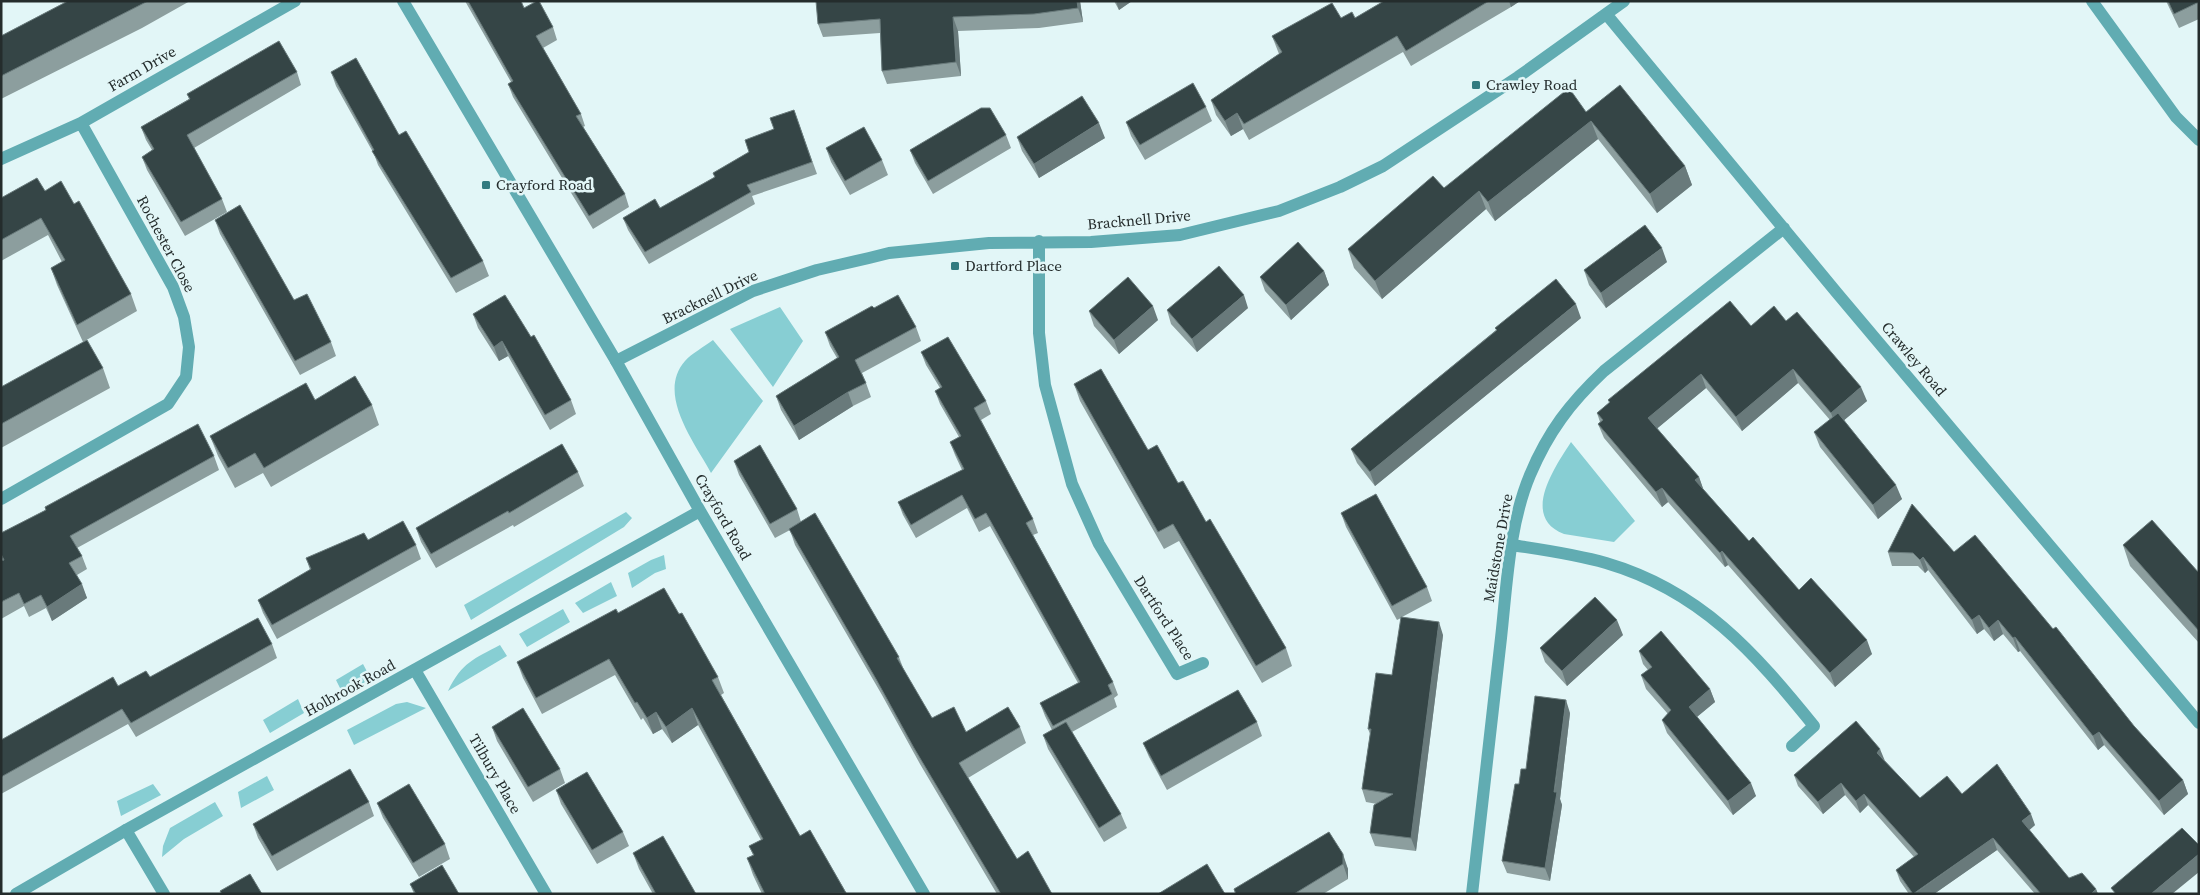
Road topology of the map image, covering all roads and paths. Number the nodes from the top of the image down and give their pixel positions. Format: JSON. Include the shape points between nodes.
{"nodes":[{"id":1,"x":295,"y":1,"type":"edge"},
{"id":2,"x":403,"y":1,"type":"edge"},
{"id":3,"x":1624,"y":1,"type":"edge"},
{"id":4,"x":2092,"y":1,"type":"edge"},
{"id":5,"x":1607,"y":15,"type":"junction"},
{"id":6,"x":81,"y":123,"type":"junction"},
{"id":7,"x":2199,"y":140,"type":"edge"},
{"id":8,"x":1,"y":159,"type":"edge"},
{"id":9,"x":1784,"y":228,"type":"junction"},
{"id":10,"x":1039,"y":241,"type":"junction"},
{"id":11,"x":616,"y":361,"type":"junction"},
{"id":12,"x":1,"y":499,"type":"edge"},
{"id":13,"x":700,"y":511,"type":"junction"},
{"id":14,"x":1512,"y":545,"type":"junction"},
{"id":15,"x":1203,"y":663,"type":"dead end"},
{"id":16,"x":415,"y":670,"type":"junction"},
{"id":17,"x":2199,"y":723,"type":"edge"},
{"id":18,"x":1792,"y":746,"type":"dead end"},
{"id":19,"x":126,"y":830,"type":"junction"},
{"id":20,"x":16,"y":894,"type":"edge"},
{"id":21,"x":164,"y":894,"type":"edge"},
{"id":22,"x":546,"y":894,"type":"edge"},
{"id":23,"x":924,"y":894,"type":"edge"},
{"id":24,"x":1472,"y":894,"type":"edge"}],
"edges":[{"from":1,"to":6,"type":"street","name":"Farm Drive"},
{"from":2,"to":11,"type":"street","name":"Crayford Road"},
{"from":3,"to":5,"type":"street","name":"Bracknell Drive"},
{"from":4,"to":7,"type":"street","via":[[2176,117]]},
{"from":5,"to":9,"type":"street","name":"Crawley Road"},
{"from":5,"to":10,"type":"street","name":"Bracknell Drive","via":[[1433,134],[1383,166],[1340,187],[1278,211],[1180,235],[1130,240]]},
{"from":6,"to":8,"type":"street","name":"Farm Drive"},
{"from":6,"to":12,"type":"street","name":"Rochester Close","via":[[174,287],[189,347],[186,377],[168,404]]},
{"from":9,"to":14,"type":"street","name":"Maidstone Drive","via":[[1604,371],[1576,397],[1551,432],[1530,475]]},
{"from":9,"to":17,"type":"street","name":"Crawley Road"},
{"from":10,"to":11,"type":"street","name":"Bracknell Drive","via":[[889,253],[817,270],[754,292]]},
{"from":10,"to":15,"type":"street","name":"Dartford Place","via":[[1039,333],[1045,385],[1072,484],[1099,544],[1177,674]]},
{"from":11,"to":13,"type":"street","name":"Crayford Road"},
{"from":13,"to":16,"type":"street","name":"Holbrook Road"},
{"from":13,"to":23,"type":"street","name":"Crayford Road"},
{"from":14,"to":18,"type":"street","via":[[1570,554],[1630,571],[1668,589],[1710,616],[1757,658],[1814,726]]},
{"from":14,"to":24,"type":"street","name":"Maidstone Drive"},
{"from":16,"to":19,"type":"street","name":"Holbrook Road"},
{"from":16,"to":22,"type":"street","name":"Tilbury Place"},
{"from":19,"to":20,"type":"street","name":"Holbrook Road"},
{"from":19,"to":21,"type":"street"}]}
